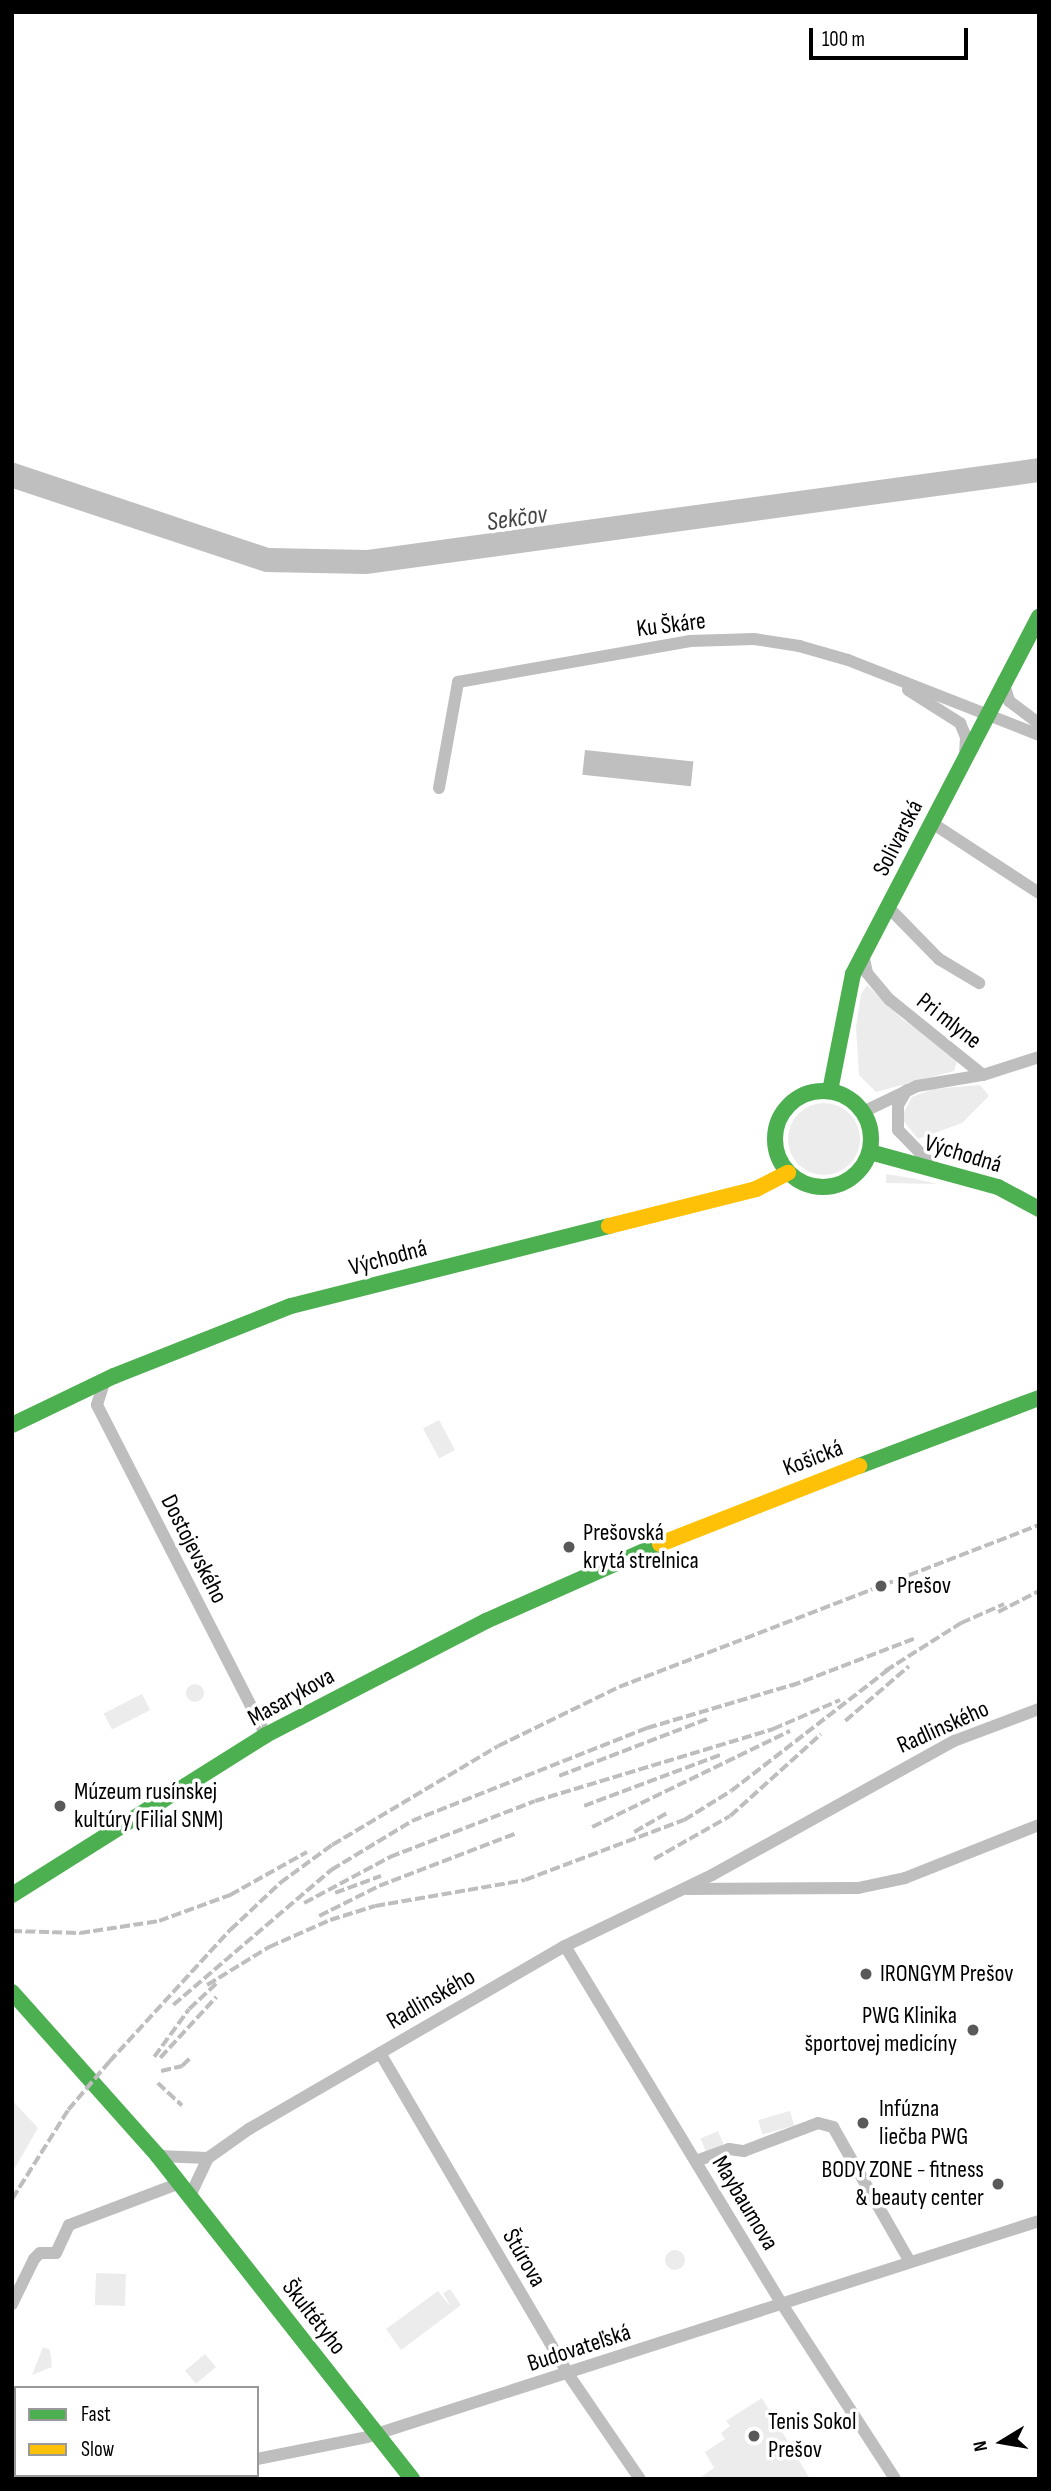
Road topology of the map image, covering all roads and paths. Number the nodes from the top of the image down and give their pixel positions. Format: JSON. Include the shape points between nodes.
{"nodes":[{"id":1,"x":1039,"y":616,"type":"edge"},
{"id":2,"x":868,"y":668,"type":"junction"},
{"id":3,"x":1003,"y":680,"type":"junction"},
{"id":4,"x":986,"y":715,"type":"junction"},
{"id":5,"x":1039,"y":724,"type":"edge"},
{"id":6,"x":1039,"y":735,"type":"edge"},
{"id":7,"x":964,"y":758,"type":"junction"},
{"id":8,"x":439,"y":788,"type":"dead end"},
{"id":9,"x":932,"y":823,"type":"junction"},
{"id":10,"x":1039,"y":893,"type":"edge"},
{"id":11,"x":888,"y":906,"type":"junction"},
{"id":12,"x":863,"y":954,"type":"junction"},
{"id":13,"x":979,"y":984,"type":"dead end"},
{"id":14,"x":1039,"y":1058,"type":"edge"},
{"id":15,"x":983,"y":1075,"type":"junction"},
{"id":16,"x":908,"y":1089,"type":"junction"},
{"id":17,"x":830,"y":1091,"type":"junction"},
{"id":18,"x":863,"y":1112,"type":"junction"},
{"id":19,"x":870,"y":1152,"type":"junction"},
{"id":20,"x":935,"y":1169,"type":"junction"},
{"id":21,"x":788,"y":1173,"type":"junction"},
{"id":22,"x":1039,"y":1209,"type":"edge"},
{"id":23,"x":105,"y":1380,"type":"junction"},
{"id":24,"x":73,"y":1396,"type":"junction"},
{"id":25,"x":1039,"y":1398,"type":"edge"},
{"id":26,"x":97,"y":1405,"type":"junction"},
{"id":27,"x":12,"y":1425,"type":"edge"},
{"id":28,"x":606,"y":1566,"type":"joint"},
{"id":29,"x":1039,"y":1709,"type":"edge"},
{"id":30,"x":266,"y":1735,"type":"junction"},
{"id":31,"x":1039,"y":1825,"type":"edge"},
{"id":32,"x":17,"y":1889,"type":"edge"},
{"id":33,"x":683,"y":1889,"type":"junction"},
{"id":34,"x":565,"y":1945,"type":"junction"},
{"id":35,"x":14,"y":1991,"type":"edge"},
{"id":36,"x":380,"y":2053,"type":"junction"},
{"id":37,"x":158,"y":2156,"type":"junction"},
{"id":38,"x":208,"y":2158,"type":"junction"},
{"id":39,"x":696,"y":2161,"type":"junction"},
{"id":40,"x":185,"y":2190,"type":"junction"},
{"id":41,"x":1039,"y":2221,"type":"edge"},
{"id":42,"x":910,"y":2262,"type":"junction"},
{"id":43,"x":12,"y":2304,"type":"edge"},
{"id":44,"x":782,"y":2304,"type":"junction"},
{"id":45,"x":568,"y":2374,"type":"junction"},
{"id":46,"x":377,"y":2434,"type":"junction"},
{"id":47,"x":259,"y":2459,"type":"edge"},
{"id":48,"x":412,"y":2479,"type":"edge"},
{"id":49,"x":640,"y":2479,"type":"edge"},
{"id":50,"x":895,"y":2479,"type":"edge"}],
"edges":[{"from":1,"to":3,"type":"street","name":"Solivarská"},
{"from":2,"to":4,"type":"street","name":"Ku Škáre"},
{"from":2,"to":7,"type":"street","via":[[960,723],[966,737]]},
{"from":2,"to":8,"type":"street","name":"Ku Škáre","via":[[799,646],[690,641],[458,682]]},
{"from":3,"to":4,"type":"street","name":"Solivarská"},
{"from":3,"to":5,"type":"street","via":[[1009,701]]},
{"from":4,"to":6,"type":"street"},
{"from":4,"to":7,"type":"street","name":"Solivarská"},
{"from":7,"to":9,"type":"street","name":"Solivarská"},
{"from":9,"to":10,"type":"street"},
{"from":9,"to":11,"type":"street","name":"Solivarská"},
{"from":11,"to":12,"type":"street","name":"Solivarská"},
{"from":11,"to":13,"type":"street","name":"Pri mlyne","via":[[939,959]]},
{"from":12,"to":15,"type":"street","name":"Pri mlyne","via":[[867,973],[890,1000]]},
{"from":12,"to":17,"type":"street","name":"Solivarská","via":[[845,1001],[837,1073]]},
{"from":14,"to":15,"type":"street"},
{"from":15,"to":16,"type":"street"},
{"from":16,"to":18,"type":"street"},
{"from":16,"to":20,"type":"street","via":[[898,1105],[898,1130]]},
{"from":17,"to":18,"type":"street","via":[[854,1102]]},
{"from":17,"to":21,"type":"street","via":[[802,1096],[782,1115],[775,1145]]},
{"from":18,"to":19,"type":"street","via":[[869,1125]]},
{"from":19,"to":20,"type":"street","name":"Východná"},
{"from":19,"to":21,"type":"street","via":[[864,1166],[841,1185],[812,1187]]},
{"from":20,"to":22,"type":"street","name":"Východná","via":[[998,1187]]},
{"from":21,"to":23,"type":"street","name":"Východná","via":[[756,1189],[291,1306]]},
{"from":23,"to":24,"type":"street","name":"Východná"},
{"from":23,"to":26,"type":"street"},
{"from":24,"to":26,"type":"street"},
{"from":24,"to":27,"type":"street","name":"Východná"},
{"from":25,"to":28,"type":"street","name":"Košická"},
{"from":26,"to":30,"type":"street","name":"Dostojevského"},
{"from":28,"to":30,"type":"street","name":"Masarykova","via":[[486,1621]]},
{"from":29,"to":33,"type":"street","name":"Radlinského","via":[[954,1741]]},
{"from":30,"to":32,"type":"street","name":"Masarykova"},
{"from":31,"to":33,"type":"street","name":"Radlinského","via":[[905,1878],[858,1888]]},
{"from":33,"to":34,"type":"street","name":"Radlinského"},
{"from":34,"to":36,"type":"street","name":"Radlinského"},
{"from":34,"to":39,"type":"street","name":"Maybaumova"},
{"from":35,"to":37,"type":"street","name":"Škultétyho"},
{"from":36,"to":38,"type":"street","name":"Radlinského"},
{"from":36,"to":45,"type":"street","name":"Štúrova"},
{"from":37,"to":38,"type":"street"},
{"from":37,"to":40,"type":"street","name":"Škultétyho"},
{"from":38,"to":40,"type":"street","name":"Radlinského"},
{"from":39,"to":42,"type":"street","via":[[729,2149],[744,2151],[818,2123],[833,2127]]},
{"from":39,"to":44,"type":"street","name":"Maybaumova"},
{"from":40,"to":43,"type":"street","via":[[69,2225],[56,2253],[40,2253],[34,2259]]},
{"from":40,"to":46,"type":"street","name":"Škultétyho"},
{"from":41,"to":42,"type":"street","name":"Budovateľská"},
{"from":42,"to":44,"type":"street","name":"Budovateľská"},
{"from":44,"to":45,"type":"street","name":"Budovateľská"},
{"from":44,"to":50,"type":"street","name":"Maybaumova"},
{"from":45,"to":46,"type":"street","name":"Budovateľská"},
{"from":45,"to":49,"type":"street","name":"Štúrova"},
{"from":46,"to":47,"type":"street","name":"Budovateľská"},
{"from":46,"to":48,"type":"street","name":"Škultétyho"}]}
